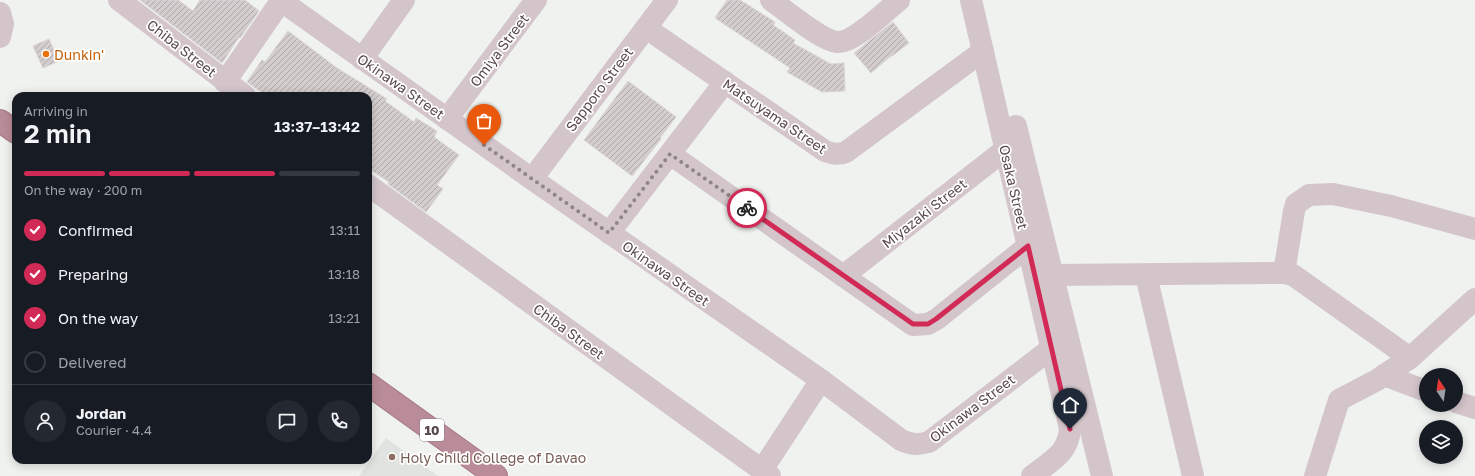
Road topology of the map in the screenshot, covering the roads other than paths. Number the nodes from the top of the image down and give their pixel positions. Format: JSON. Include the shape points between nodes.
{"nodes":[{"id":1,"x":119,"y":0,"type":"edge"},
{"id":2,"x":281,"y":0,"type":"edge"},
{"id":3,"x":404,"y":0,"type":"edge"},
{"id":4,"x":536,"y":0,"type":"edge"},
{"id":5,"x":667,"y":0,"type":"edge"},
{"id":6,"x":771,"y":0,"type":"edge"},
{"id":7,"x":899,"y":0,"type":"edge"},
{"id":8,"x":971,"y":0,"type":"edge"},
{"id":9,"x":985,"y":0,"type":"edge"},
{"id":10,"x":0,"y":8,"type":"edge"},
{"id":11,"x":646,"y":28,"type":"junction"},
{"id":12,"x":0,"y":37,"type":"edge"},
{"id":13,"x":983,"y":51,"type":"junction"},
{"id":14,"x":362,"y":59,"type":"junction"},
{"id":15,"x":225,"y":82,"type":"junction"},
{"id":16,"x":725,"y":82,"type":"junction"},
{"id":17,"x":239,"y":92,"type":"edge"},
{"id":18,"x":447,"y":119,"type":"junction"},
{"id":19,"x":1006,"y":149,"type":"junction"},
{"id":20,"x":670,"y":154,"type":"junction"},
{"id":21,"x":532,"y":179,"type":"junction"},
{"id":22,"x":372,"y":188,"type":"edge"},
{"id":23,"x":1475,"y":229,"type":"edge"},
{"id":24,"x":609,"y":233,"type":"junction"},
{"id":25,"x":1028,"y":246,"type":"junction"},
{"id":26,"x":1284,"y":273,"type":"junction"},
{"id":27,"x":1052,"y":275,"type":"junction"},
{"id":28,"x":1146,"y":275,"type":"junction"},
{"id":29,"x":843,"y":276,"type":"junction"},
{"id":30,"x":1475,"y":299,"type":"edge"},
{"id":31,"x":1052,"y":348,"type":"junction"},
{"id":32,"x":1410,"y":358,"type":"junction"},
{"id":33,"x":1384,"y":375,"type":"junction"},
{"id":34,"x":821,"y":380,"type":"junction"},
{"id":35,"x":372,"y":387,"type":"edge"},
{"id":36,"x":1419,"y":388,"type":"edge"},
{"id":37,"x":1463,"y":404,"type":"edge"},
{"id":38,"x":1475,"y":408,"type":"edge"},
{"id":39,"x":766,"y":473,"type":"edge"},
{"id":40,"x":496,"y":476,"type":"edge"},
{"id":41,"x":1032,"y":476,"type":"edge"},
{"id":42,"x":1102,"y":476,"type":"edge"},
{"id":43,"x":1192,"y":476,"type":"edge"},
{"id":44,"x":1314,"y":476,"type":"edge"}],
"edges":[{"from":1,"to":15,"type":"street","name":"Chiba Street"},
{"from":2,"to":14,"type":"street","name":"Okinawa Street"},
{"from":2,"to":15,"type":"street"},
{"from":3,"to":14,"type":"street"},
{"from":4,"to":18,"type":"street","name":"Omiya Street"},
{"from":5,"to":11,"type":"street","name":"Sapporo Street"},
{"from":6,"to":7,"type":"street","via":[[822,36],[839,42],[857,35]]},
{"from":8,"to":13,"type":"street","name":"Osaka Street"},
{"from":9,"to":27,"type":"street"},
{"from":10,"to":12,"type":"street","via":[[3,24]]},
{"from":11,"to":16,"type":"street","name":"Matsuyama Street"},
{"from":11,"to":21,"type":"street","name":"Sapporo Street"},
{"from":13,"to":16,"type":"street","name":"Matsuyama Street","via":[[839,155],[825,151]]},
{"from":13,"to":19,"type":"street","name":"Osaka Street"},
{"from":14,"to":18,"type":"street","name":"Okinawa Street"},
{"from":15,"to":17,"type":"street","name":"Chiba Street"},
{"from":16,"to":20,"type":"street"},
{"from":18,"to":21,"type":"street","name":"Okinawa Street"},
{"from":19,"to":25,"type":"street","name":"Osaka Street"},
{"from":19,"to":29,"type":"street","name":"Miyazaki Street"},
{"from":20,"to":24,"type":"street"},
{"from":20,"to":29,"type":"street"},
{"from":21,"to":24,"type":"street","name":"Okinawa Street"},
{"from":22,"to":39,"type":"street","name":"Chiba Street"},
{"from":23,"to":26,"type":"street","via":[[1384,204],[1333,194],[1309,195],[1296,204]]},
{"from":24,"to":34,"type":"street","name":"Okinawa Street"},
{"from":25,"to":29,"type":"street","via":[[928,324],[913,324]]},
{"from":25,"to":31,"type":"street","name":"Osaka Street"},
{"from":26,"to":28,"type":"street"},
{"from":26,"to":32,"type":"street","via":[[1293,275]]},
{"from":27,"to":28,"type":"street"},
{"from":27,"to":42,"type":"street"},
{"from":28,"to":43,"type":"street"},
{"from":30,"to":32,"type":"street"},
{"from":31,"to":34,"type":"street","name":"Okinawa Street","via":[[938,436],[920,444],[901,440]]},
{"from":31,"to":41,"type":"street","name":"Osaka Street","via":[[1068,414],[1069,440],[1057,456]]},
{"from":32,"to":33,"type":"street"},
{"from":33,"to":36,"type":"street"},
{"from":33,"to":44,"type":"street","via":[[1339,400]]},
{"from":34,"to":39,"type":"street"},
{"from":35,"to":40,"type":"highway","number":"10"},
{"from":37,"to":38,"type":"street"}]}
